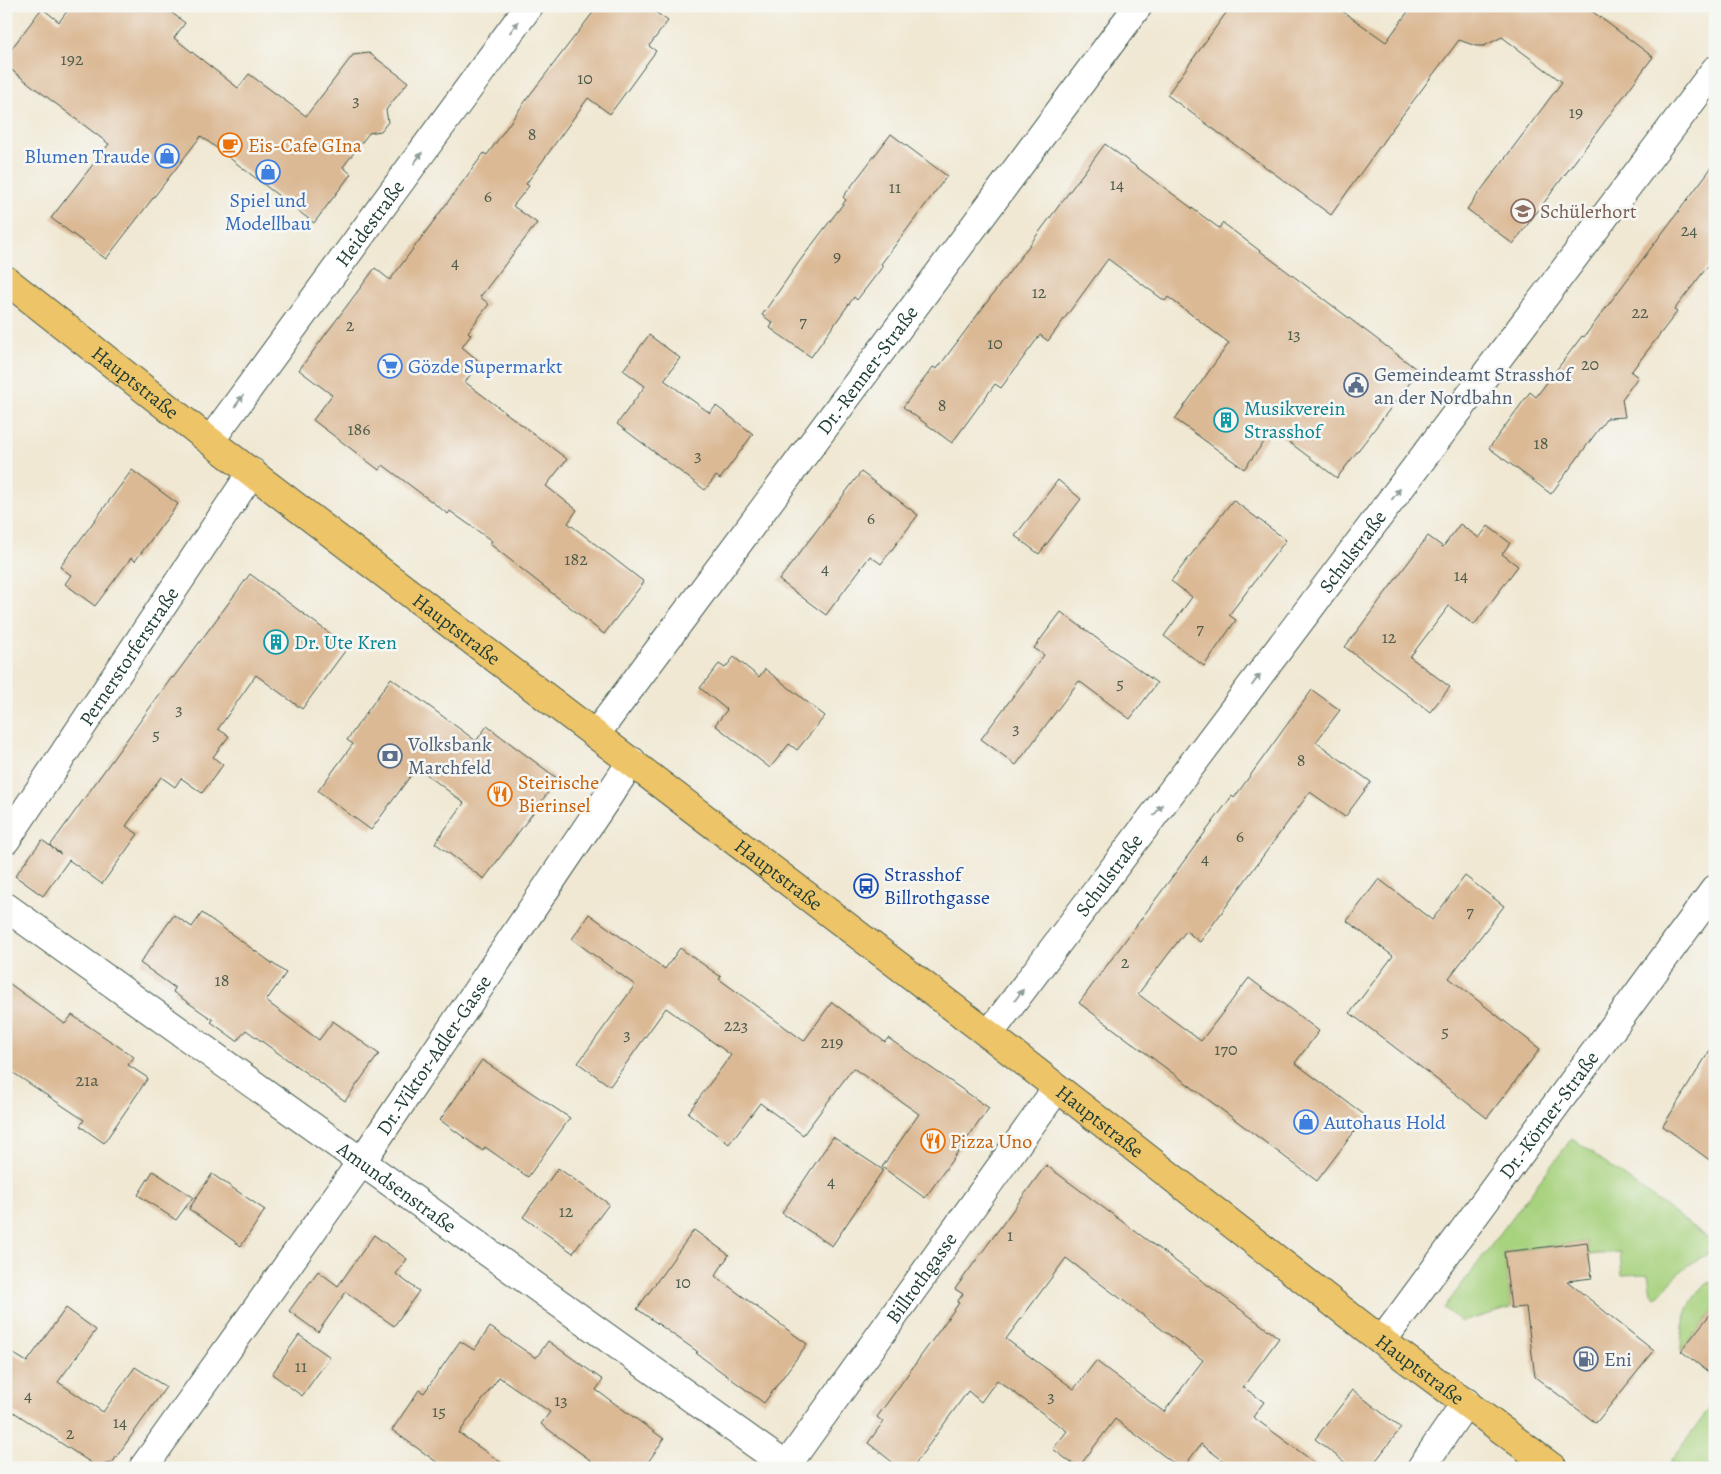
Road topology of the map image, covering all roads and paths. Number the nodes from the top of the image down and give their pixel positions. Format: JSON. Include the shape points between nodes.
{"nodes":[{"id":1,"x":529,"y":6,"type":"edge"},
{"id":2,"x":1138,"y":6,"type":"edge"},
{"id":3,"x":1715,"y":70,"type":"edge"},
{"id":4,"x":6,"y":280,"type":"edge"},
{"id":5,"x":210,"y":441,"type":"junction"},
{"id":6,"x":252,"y":472,"type":"junction"},
{"id":7,"x":596,"y":734,"type":"junction"},
{"id":8,"x":632,"y":761,"type":"junction"},
{"id":9,"x":6,"y":840,"type":"edge"},
{"id":10,"x":1715,"y":889,"type":"edge"},
{"id":11,"x":6,"y":907,"type":"edge"},
{"id":12,"x":989,"y":1034,"type":"junction"},
{"id":13,"x":1057,"y":1088,"type":"junction"},
{"id":14,"x":362,"y":1161,"type":"junction"},
{"id":15,"x":1382,"y":1341,"type":"junction"},
{"id":16,"x":1466,"y":1402,"type":"junction"},
{"id":17,"x":786,"y":1467,"type":"edge"},
{"id":18,"x":143,"y":1468,"type":"edge"},
{"id":19,"x":1421,"y":1468,"type":"edge"},
{"id":20,"x":1553,"y":1468,"type":"edge"}],
"edges":[{"from":5,"to":1,"type":"street","name":"Heidestraße","one_way":true},
{"from":2,"to":7,"type":"street","name":"Dr.-Renner-Straße"},
{"from":12,"to":3,"type":"street","name":"Schulstraße","one_way":true},
{"from":4,"to":5,"type":"main road","name":"Hauptstraße"},
{"from":5,"to":6,"type":"main road","name":"Hauptstraße"},
{"from":6,"to":7,"type":"main road","name":"Hauptstraße"},
{"from":6,"to":9,"type":"street","name":"Pernerstorferstraße"},
{"from":7,"to":8,"type":"main road","name":"Hauptstraße"},
{"from":8,"to":12,"type":"main road","name":"Hauptstraße"},
{"from":8,"to":14,"type":"street","name":"Dr.-Viktor-Adler-Gasse"},
{"from":10,"to":15,"type":"street","name":"Dr.-Körner-Straße"},
{"from":11,"to":14,"type":"street","name":"Amundsenstraße"},
{"from":12,"to":13,"type":"main road","name":"Hauptstraße"},
{"from":13,"to":15,"type":"main road","name":"Hauptstraße"},
{"from":13,"to":17,"type":"street","name":"Billrothgasse"},
{"from":14,"to":17,"type":"street","name":"Amundsenstraße"},
{"from":14,"to":18,"type":"street","name":"Dr.-Viktor-Adler-Gasse"},
{"from":15,"to":16,"type":"main road","name":"Hauptstraße"},
{"from":16,"to":19,"type":"street"},
{"from":16,"to":20,"type":"main road","name":"Hauptstraße"}]}
